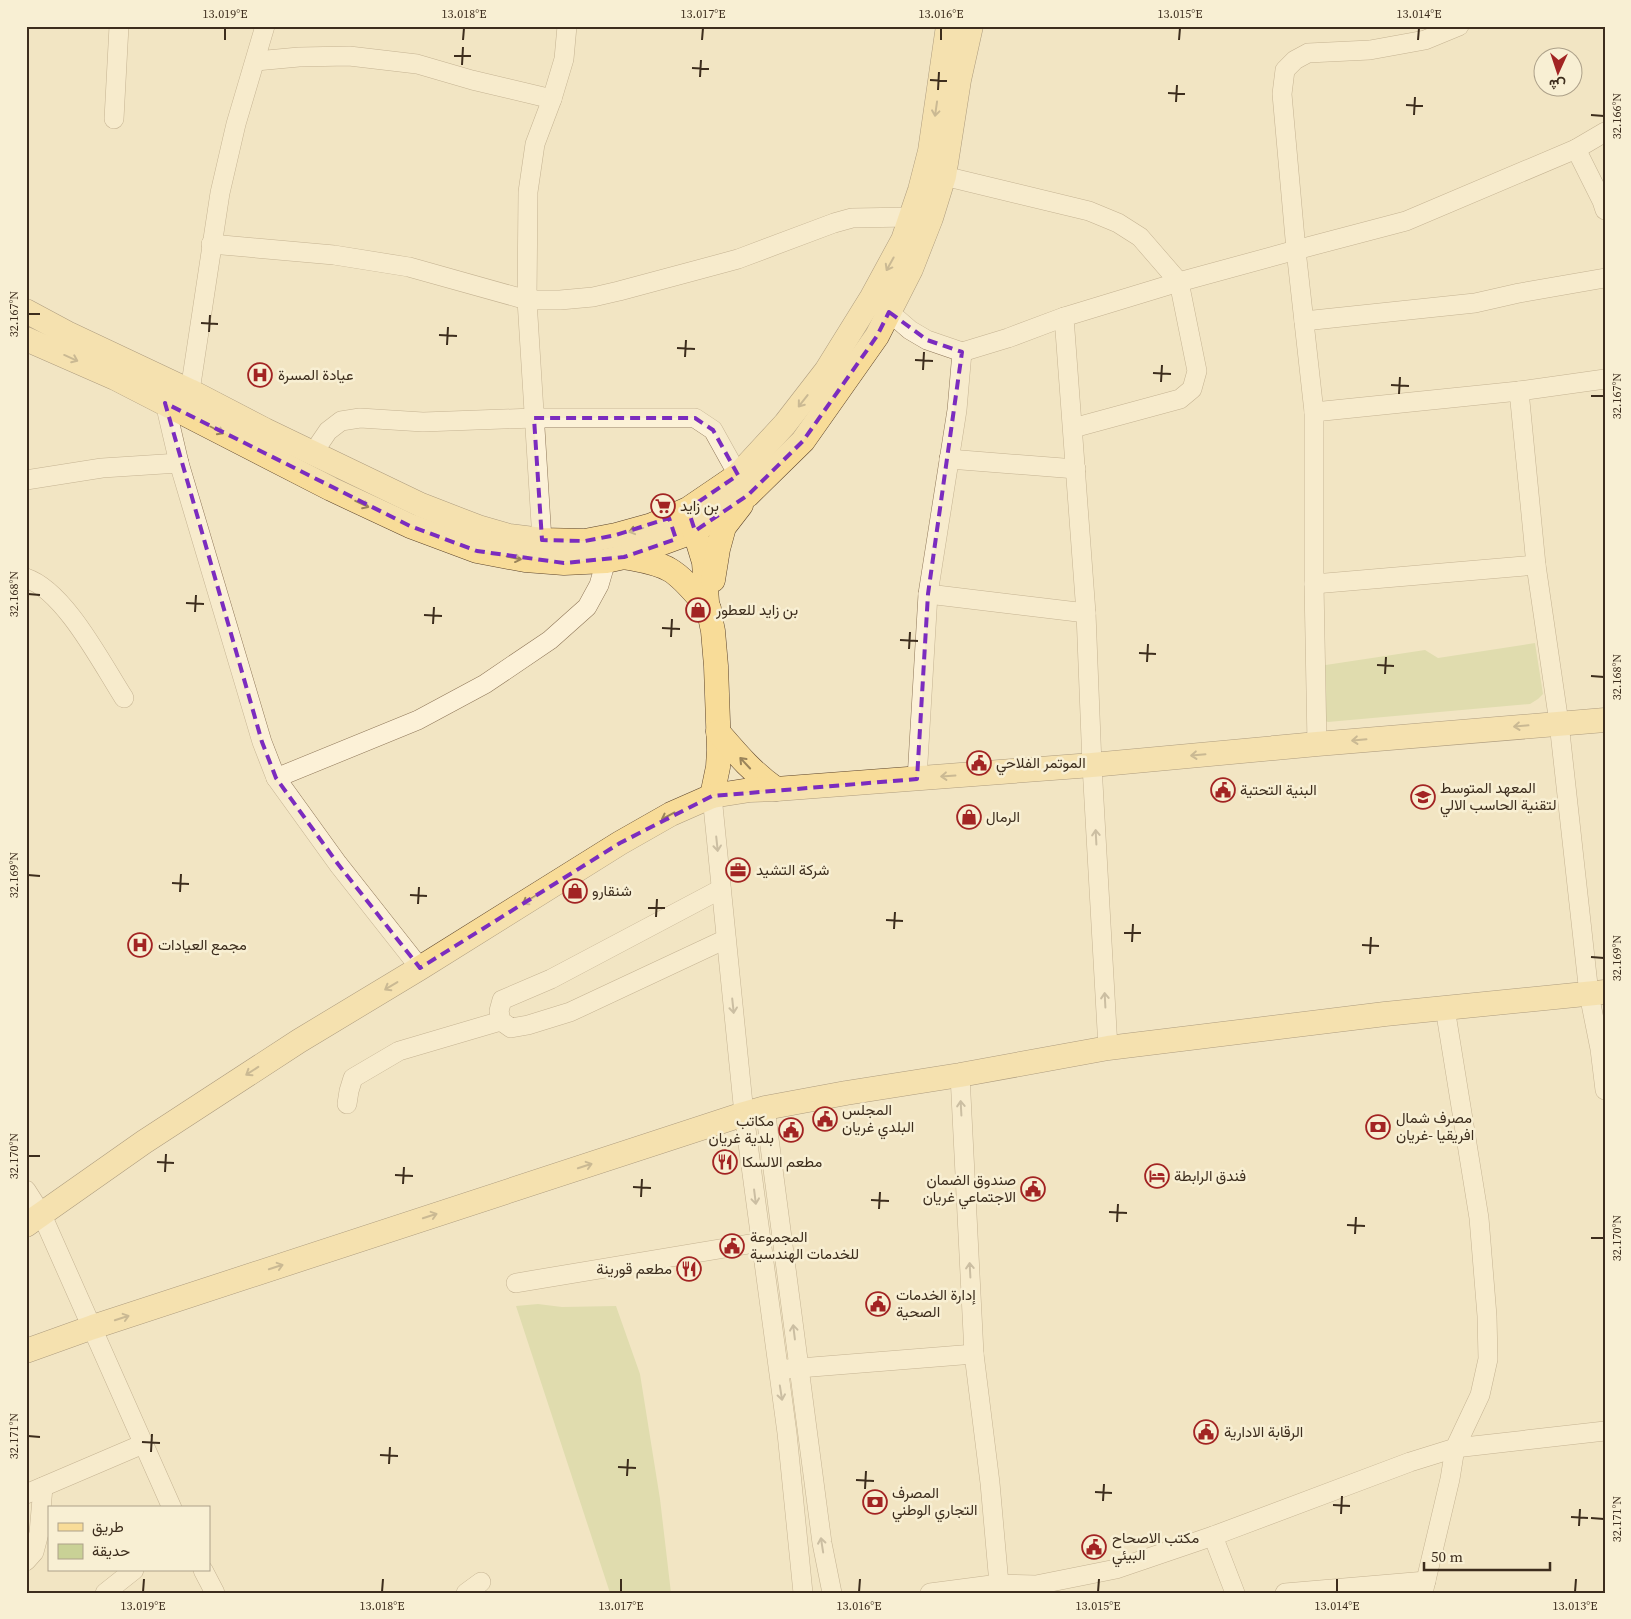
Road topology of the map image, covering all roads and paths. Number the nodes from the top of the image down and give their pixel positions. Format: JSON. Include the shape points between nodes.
{"nodes":[{"id":1,"x":119,"y":26,"type":"edge"},
{"id":2,"x":265,"y":26,"type":"edge"},
{"id":3,"x":567,"y":26,"type":"edge"},
{"id":4,"x":948,"y":26,"type":"edge"},
{"id":5,"x":971,"y":26,"type":"edge"},
{"id":6,"x":1459,"y":26,"type":"edge"},
{"id":7,"x":256,"y":61,"type":"junction"},
{"id":8,"x":552,"y":99,"type":"junction"},
{"id":9,"x":114,"y":119,"type":"dead end"},
{"id":10,"x":1605,"y":132,"type":"edge"},
{"id":11,"x":1576,"y":149,"type":"junction"},
{"id":12,"x":944,"y":176,"type":"junction"},
{"id":13,"x":1605,"y":210,"type":"edge"},
{"id":14,"x":911,"y":217,"type":"junction"},
{"id":15,"x":211,"y":244,"type":"junction"},
{"id":16,"x":1296,"y":250,"type":"junction"},
{"id":17,"x":1605,"y":278,"type":"edge"},
{"id":18,"x":1179,"y":282,"type":"junction"},
{"id":19,"x":527,"y":300,"type":"junction"},
{"id":20,"x":880,"y":305,"type":"junction"},
{"id":21,"x":26,"y":311,"type":"edge"},
{"id":22,"x":1064,"y":317,"type":"junction"},
{"id":23,"x":1304,"y":322,"type":"junction"},
{"id":24,"x":26,"y":339,"type":"edge"},
{"id":25,"x":962,"y":352,"type":"junction"},
{"id":26,"x":1605,"y":379,"type":"edge"},
{"id":27,"x":190,"y":391,"type":"junction"},
{"id":28,"x":1519,"y":391,"type":"junction"},
{"id":29,"x":164,"y":403,"type":"junction"},
{"id":30,"x":1314,"y":412,"type":"junction"},
{"id":31,"x":534,"y":418,"type":"junction"},
{"id":32,"x":1073,"y":428,"type":"junction"},
{"id":33,"x":313,"y":453,"type":"junction"},
{"id":34,"x":949,"y":459,"type":"junction"},
{"id":35,"x":179,"y":464,"type":"junction"},
{"id":36,"x":1076,"y":469,"type":"junction"},
{"id":37,"x":26,"y":480,"type":"edge"},
{"id":38,"x":743,"y":485,"type":"junction"},
{"id":39,"x":682,"y":524,"type":"junction"},
{"id":40,"x":542,"y":540,"type":"junction"},
{"id":41,"x":615,"y":559,"type":"junction"},
{"id":42,"x":1536,"y":565,"type":"junction"},
{"id":43,"x":28,"y":581,"type":"edge"},
{"id":44,"x":1314,"y":584,"type":"junction"},
{"id":45,"x":928,"y":594,"type":"junction"},
{"id":46,"x":708,"y":606,"type":"junction"},
{"id":47,"x":1086,"y":613,"type":"junction"},
{"id":48,"x":124,"y":698,"type":"dead end"},
{"id":49,"x":1605,"y":720,"type":"edge"},
{"id":50,"x":1559,"y":723,"type":"junction"},
{"id":51,"x":718,"y":732,"type":"junction"},
{"id":52,"x":1317,"y":744,"type":"junction"},
{"id":53,"x":1092,"y":765,"type":"junction"},
{"id":54,"x":276,"y":778,"type":"junction"},
{"id":55,"x":917,"y":779,"type":"junction"},
{"id":56,"x":776,"y":789,"type":"junction"},
{"id":57,"x":712,"y":796,"type":"junction"},
{"id":58,"x":722,"y":889,"type":"junction"},
{"id":59,"x":726,"y":939,"type":"junction"},
{"id":60,"x":420,"y":968,"type":"junction"},
{"id":61,"x":1597,"y":993,"type":"edge"},
{"id":62,"x":1445,"y":1008,"type":"junction"},
{"id":63,"x":501,"y":1021,"type":"junction"},
{"id":64,"x":1108,"y":1048,"type":"junction"},
{"id":65,"x":960,"y":1076,"type":"junction"},
{"id":66,"x":1605,"y":1090,"type":"edge"},
{"id":67,"x":347,"y":1104,"type":"dead end"},
{"id":68,"x":755,"y":1111,"type":"junction"},
{"id":69,"x":26,"y":1190,"type":"edge"},
{"id":70,"x":34,"y":1220,"type":"edge"},
{"id":71,"x":760,"y":1242,"type":"junction"},
{"id":72,"x":516,"y":1283,"type":"dead end"},
{"id":73,"x":93,"y":1328,"type":"junction"},
{"id":74,"x":26,"y":1351,"type":"edge"},
{"id":75,"x":974,"y":1354,"type":"junction"},
{"id":76,"x":799,"y":1367,"type":"junction"},
{"id":77,"x":778,"y":1370,"type":"junction"},
{"id":78,"x":1605,"y":1431,"type":"edge"},
{"id":79,"x":143,"y":1444,"type":"junction"},
{"id":80,"x":1455,"y":1448,"type":"junction"},
{"id":81,"x":43,"y":1486,"type":"junction"},
{"id":82,"x":26,"y":1494,"type":"edge"},
{"id":83,"x":171,"y":1506,"type":"edge"},
{"id":84,"x":1213,"y":1536,"type":"junction"},
{"id":85,"x":26,"y":1561,"type":"edge"},
{"id":86,"x":131,"y":1572,"type":"edge"},
{"id":87,"x":204,"y":1572,"type":"edge"},
{"id":88,"x":999,"y":1584,"type":"junction"},
{"id":89,"x":1424,"y":1587,"type":"edge"},
{"id":90,"x":105,"y":1593,"type":"edge"},
{"id":91,"x":215,"y":1593,"type":"edge"},
{"id":92,"x":804,"y":1593,"type":"edge"},
{"id":93,"x":832,"y":1593,"type":"edge"},
{"id":94,"x":930,"y":1593,"type":"edge"},
{"id":95,"x":1235,"y":1593,"type":"edge"},
{"id":96,"x":1285,"y":1593,"type":"edge"}],
"edges":[{"from":1,"to":9,"type":"street"},
{"from":2,"to":7,"type":"street"},
{"from":3,"to":8,"type":"street","via":[[564,59]]},
{"from":4,"to":14,"type":"main road","one_way":true,"via":[[930,152]]},
{"from":5,"to":12,"type":"main road"},
{"from":6,"to":16,"type":"street","via":[[1425,40],[1370,50],[1308,53],[1285,70],[1282,94]]},
{"from":7,"to":8,"type":"street","via":[[349,56],[407,62]]},
{"from":7,"to":15,"type":"street","via":[[236,124]]},
{"from":8,"to":19,"type":"street","via":[[536,144],[528,192]]},
{"from":10,"to":11,"type":"street"},
{"from":11,"to":13,"type":"street"},
{"from":11,"to":16,"type":"street","via":[[1406,221]]},
{"from":12,"to":18,"type":"street","via":[[1089,211],[1118,223],[1140,237]]},
{"from":12,"to":20,"type":"main road","via":[[911,269]]},
{"from":14,"to":19,"type":"street","via":[[852,218],[738,259],[593,297]]},
{"from":14,"to":20,"type":"main road","one_way":true},
{"from":15,"to":19,"type":"street","via":[[334,255],[409,267]]},
{"from":15,"to":27,"type":"street"},
{"from":16,"to":18,"type":"street"},
{"from":16,"to":23,"type":"street"},
{"from":17,"to":23,"type":"street","via":[[1475,303]]},
{"from":18,"to":22,"type":"street"},
{"from":18,"to":32,"type":"street","via":[[1197,371],[1192,389],[1180,399]]},
{"from":19,"to":31,"type":"street"},
{"from":20,"to":25,"type":"street","via":[[927,340]]},
{"from":20,"to":38,"type":"main road","via":[[826,370]]},
{"from":21,"to":27,"type":"main road"},
{"from":22,"to":25,"type":"street"},
{"from":22,"to":32,"type":"street"},
{"from":23,"to":30,"type":"street"},
{"from":24,"to":29,"type":"main road","one_way":true},
{"from":25,"to":34,"type":"street"},
{"from":26,"to":28,"type":"street"},
{"from":27,"to":33,"type":"main road"},
{"from":28,"to":30,"type":"street"},
{"from":28,"to":42,"type":"street"},
{"from":29,"to":35,"type":"street"},
{"from":29,"to":41,"type":"main road","one_way":true,"via":[[331,489],[410,526],[477,551],[564,563]]},
{"from":30,"to":44,"type":"street"},
{"from":31,"to":33,"type":"street","via":[[424,422],[360,418],[341,421],[328,431]]},
{"from":31,"to":38,"type":"street","via":[[695,418],[713,430]]},
{"from":31,"to":40,"type":"street"},
{"from":32,"to":36,"type":"street"},
{"from":33,"to":40,"type":"main road","via":[[421,505],[478,527],[509,536]]},
{"from":34,"to":36,"type":"street"},
{"from":34,"to":45,"type":"street"},
{"from":35,"to":37,"type":"street","via":[[102,468]]},
{"from":35,"to":54,"type":"street","via":[[262,742]]},
{"from":36,"to":47,"type":"street"},
{"from":38,"to":39,"type":"main road"},
{"from":38,"to":46,"type":"main road","via":[[724,527]]},
{"from":39,"to":40,"type":"main road","one_way":true,"via":[[652,525],[585,541]]},
{"from":39,"to":41,"type":"main road"},
{"from":39,"to":46,"type":"main road","via":[[704,562]]},
{"from":41,"to":46,"type":"main road","via":[[660,565],[671,570]]},
{"from":41,"to":54,"type":"street","via":[[587,607],[550,640],[485,684],[418,720]]},
{"from":42,"to":44,"type":"street"},
{"from":42,"to":50,"type":"street"},
{"from":43,"to":48,"type":"street","via":[[53,595],[69,613]]},
{"from":44,"to":52,"type":"street"},
{"from":45,"to":47,"type":"street"},
{"from":45,"to":55,"type":"street"},
{"from":46,"to":51,"type":"main road","via":[[716,666]]},
{"from":47,"to":53,"type":"street"},
{"from":49,"to":50,"type":"main road"},
{"from":50,"to":52,"type":"main road","one_way":true},
{"from":50,"to":61,"type":"street"},
{"from":56,"to":51,"type":"main road","one_way":true,"via":[[757,776]]},
{"from":51,"to":57,"type":"main road","via":[[718,767]]},
{"from":52,"to":53,"type":"main road","one_way":true},
{"from":53,"to":55,"type":"main road","one_way":true},
{"from":64,"to":53,"type":"street","one_way":true},
{"from":54,"to":60,"type":"street","via":[[338,864]]},
{"from":55,"to":56,"type":"main road"},
{"from":56,"to":57,"type":"main road"},
{"from":57,"to":58,"type":"street","one_way":true},
{"from":57,"to":60,"type":"main road","one_way":true,"via":[[671,814],[620,843]]},
{"from":58,"to":59,"type":"street"},
{"from":58,"to":63,"type":"street","via":[[551,979],[502,1000]]},
{"from":59,"to":63,"type":"street","via":[[570,1012],[511,1028]]},
{"from":59,"to":68,"type":"street","one_way":true},
{"from":60,"to":70,"type":"main road","one_way":true,"via":[[299,1040],[144,1142]]},
{"from":61,"to":62,"type":"main road"},
{"from":61,"to":66,"type":"street"},
{"from":62,"to":64,"type":"main road"},
{"from":62,"to":80,"type":"street","via":[[1478,1218],[1488,1316],[1488,1359],[1480,1395]]},
{"from":63,"to":67,"type":"street","via":[[399,1051],[353,1078]]},
{"from":64,"to":65,"type":"main road"},
{"from":65,"to":68,"type":"main road"},
{"from":75,"to":65,"type":"street","one_way":true},
{"from":68,"to":71,"type":"street","one_way":true},
{"from":73,"to":68,"type":"main road","one_way":true},
{"from":76,"to":68,"type":"street","one_way":true},
{"from":69,"to":70,"type":"street"},
{"from":70,"to":73,"type":"street"},
{"from":71,"to":72,"type":"street"},
{"from":71,"to":77,"type":"street"},
{"from":73,"to":74,"type":"main road"},
{"from":73,"to":79,"type":"street"},
{"from":75,"to":76,"type":"street"},
{"from":75,"to":88,"type":"street"},
{"from":76,"to":77,"type":"street"},
{"from":93,"to":76,"type":"street","one_way":true,"via":[[822,1543]]},
{"from":77,"to":92,"type":"street","one_way":true},
{"from":78,"to":80,"type":"street"},
{"from":79,"to":81,"type":"street"},
{"from":79,"to":83,"type":"street"},
{"from":80,"to":84,"type":"street"},
{"from":80,"to":89,"type":"street"},
{"from":81,"to":82,"type":"street"},
{"from":81,"to":85,"type":"street","via":[[39,1534],[34,1552]]},
{"from":84,"to":88,"type":"street","via":[[1116,1568],[1036,1585]]},
{"from":84,"to":95,"type":"street"},
{"from":86,"to":90,"type":"street"},
{"from":87,"to":91,"type":"street"},
{"from":88,"to":94,"type":"street"},
{"from":89,"to":96,"type":"street"}]}
